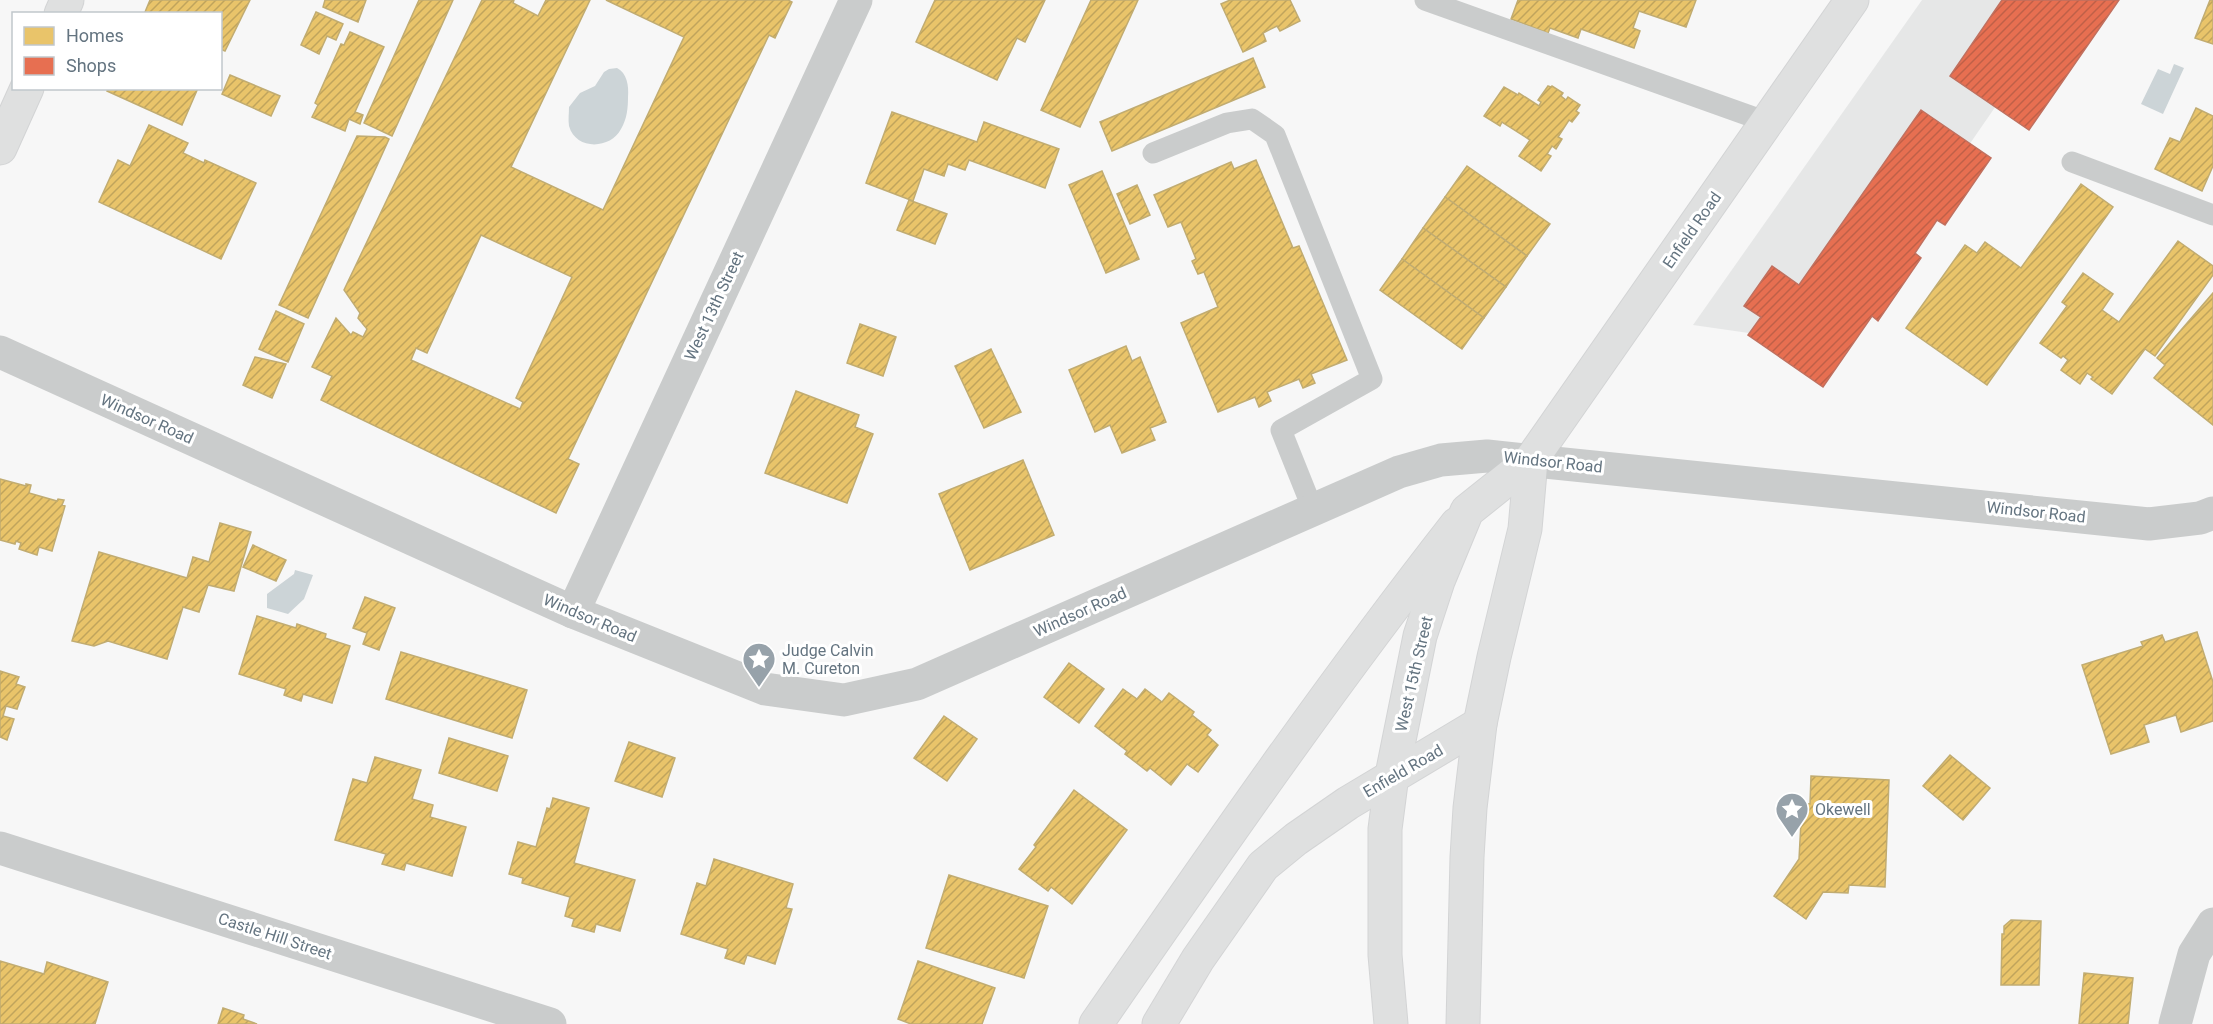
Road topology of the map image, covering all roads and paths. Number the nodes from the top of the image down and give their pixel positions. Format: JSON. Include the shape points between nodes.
{"nodes":[{"id":1,"x":856,"y":0,"type":"edge"},
{"id":2,"x":1425,"y":0,"type":"edge"},
{"id":3,"x":1852,"y":0,"type":"edge"},
{"id":4,"x":26,"y":90,"type":"edge"},
{"id":5,"x":1767,"y":122,"type":"junction"},
{"id":6,"x":0,"y":148,"type":"edge"},
{"id":7,"x":1153,"y":153,"type":"dead end"},
{"id":8,"x":2072,"y":162,"type":"dead end"},
{"id":9,"x":2213,"y":215,"type":"edge"},
{"id":10,"x":0,"y":352,"type":"edge"},
{"id":11,"x":1531,"y":460,"type":"junction"},
{"id":12,"x":1312,"y":510,"type":"junction"},
{"id":13,"x":1467,"y":511,"type":"junction"},
{"id":14,"x":2213,"y":513,"type":"edge"},
{"id":15,"x":573,"y":612,"type":"junction"},
{"id":16,"x":1480,"y":724,"type":"junction"},
{"id":17,"x":1392,"y":775,"type":"junction"},
{"id":18,"x":0,"y":848,"type":"edge"},
{"id":19,"x":2213,"y":924,"type":"edge"},
{"id":20,"x":550,"y":1024,"type":"edge"},
{"id":21,"x":1095,"y":1024,"type":"edge"},
{"id":22,"x":1159,"y":1024,"type":"edge"},
{"id":23,"x":1391,"y":1024,"type":"edge"},
{"id":24,"x":1463,"y":1024,"type":"edge"},
{"id":25,"x":2175,"y":1024,"type":"edge"}],
"edges":[{"from":1,"to":15,"type":"street","name":"West 13th Street"},
{"from":2,"to":5,"type":"lane"},
{"from":3,"to":5,"type":"main road","name":"Enfield Road"},
{"from":4,"to":6,"type":"main road"},
{"from":5,"to":11,"type":"main road","name":"Enfield Road"},
{"from":7,"to":12,"type":"lane","via":[[1227,123],[1252,119],[1275,135],[1372,379],[1281,430]]},
{"from":8,"to":9,"type":"lane"},
{"from":10,"to":15,"type":"street","name":"Windsor Road"},
{"from":11,"to":12,"type":"street","name":"Windsor Road","via":[[1487,456],[1441,459],[1399,472]]},
{"from":11,"to":13,"type":"main road","name":"Enfield Road"},
{"from":11,"to":14,"type":"street","name":"Windsor Road","via":[[2149,524]]},
{"from":11,"to":16,"type":"main road","name":"Enfield Road","via":[[1525,529]]},
{"from":12,"to":15,"type":"street","name":"Windsor Road","via":[[917,684],[844,700],[765,689]]},
{"from":13,"to":17,"type":"main road","name":"West 15th Street","via":[[1420,636]]},
{"from":13,"to":21,"type":"main road","name":"Enfield Road","via":[[1372,633]]},
{"from":16,"to":17,"type":"main road","name":"Enfield Road"},
{"from":16,"to":24,"type":"main road","via":[[1467,856]]},
{"from":17,"to":22,"type":"main road","name":"Enfield Road","via":[[1296,838],[1263,866],[1198,959]]},
{"from":17,"to":23,"type":"main road","name":"West 15th Street","via":[[1385,829],[1384,887]]},
{"from":18,"to":20,"type":"street","name":"Castle Hill Street"},
{"from":19,"to":25,"type":"street","via":[[2194,954]]}]}
